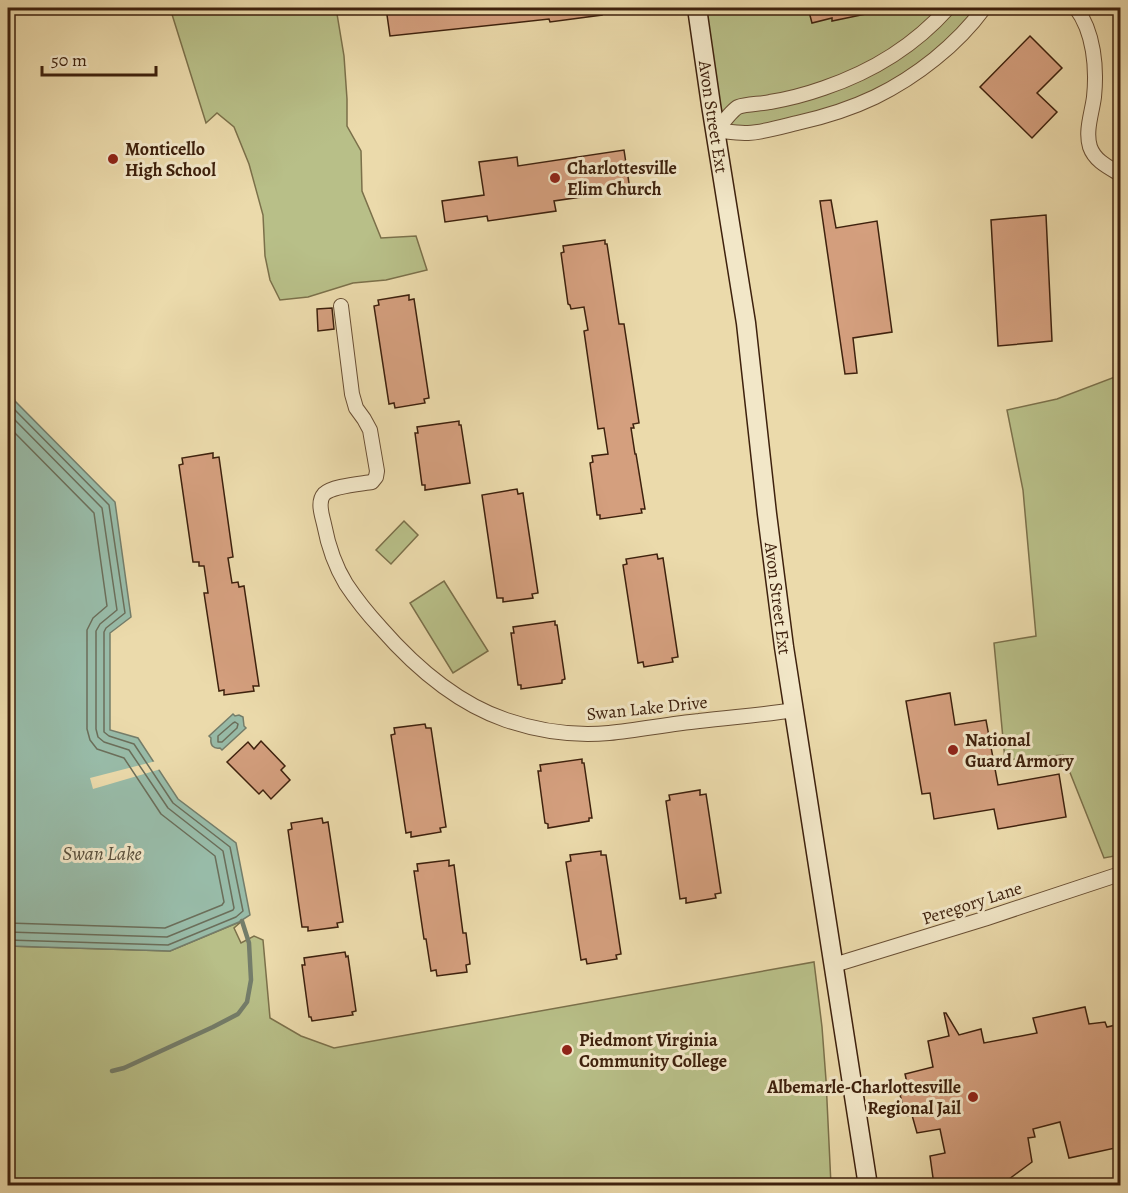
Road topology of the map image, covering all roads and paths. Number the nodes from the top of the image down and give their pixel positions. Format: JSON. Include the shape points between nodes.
{"nodes":[{"id":1,"x":697,"y":8,"type":"edge"},
{"id":2,"x":948,"y":8,"type":"edge"},
{"id":3,"x":984,"y":8,"type":"edge"},
{"id":4,"x":1076,"y":8,"type":"edge"},
{"id":5,"x":716,"y":131,"type":"junction"},
{"id":6,"x":1120,"y":174,"type":"edge"},
{"id":7,"x":341,"y":306,"type":"dead end"},
{"id":8,"x":794,"y":710,"type":"junction"},
{"id":9,"x":1120,"y":874,"type":"edge"},
{"id":10,"x":834,"y":965,"type":"junction"},
{"id":11,"x":868,"y":1185,"type":"edge"}],
"edges":[{"from":1,"to":5,"type":"main road","name":"Avon Street Ext"},
{"from":2,"to":5,"type":"street","via":[[919,36],[873,66],[823,88],[737,108]]},
{"from":3,"to":5,"type":"street","via":[[921,69],[875,97],[826,116],[772,129],[748,133]]},
{"from":4,"to":6,"type":"street","via":[[1088,30],[1094,62],[1094,96],[1087,136],[1098,160]]},
{"from":5,"to":8,"type":"main road","name":"Avon Street Ext","via":[[746,323]]},
{"from":7,"to":8,"type":"street","name":"Swan Lake Drive","via":[[352,394],[370,430],[377,471],[372,482],[332,489],[322,497],[326,537],[358,602],[411,660],[471,704],[506,720],[543,729],[607,733]]},
{"from":8,"to":10,"type":"main road","name":"Avon Street Ext"},
{"from":9,"to":10,"type":"street","name":"Peregory Lane"},
{"from":10,"to":11,"type":"main road","name":"Avon Street Ext"}]}
